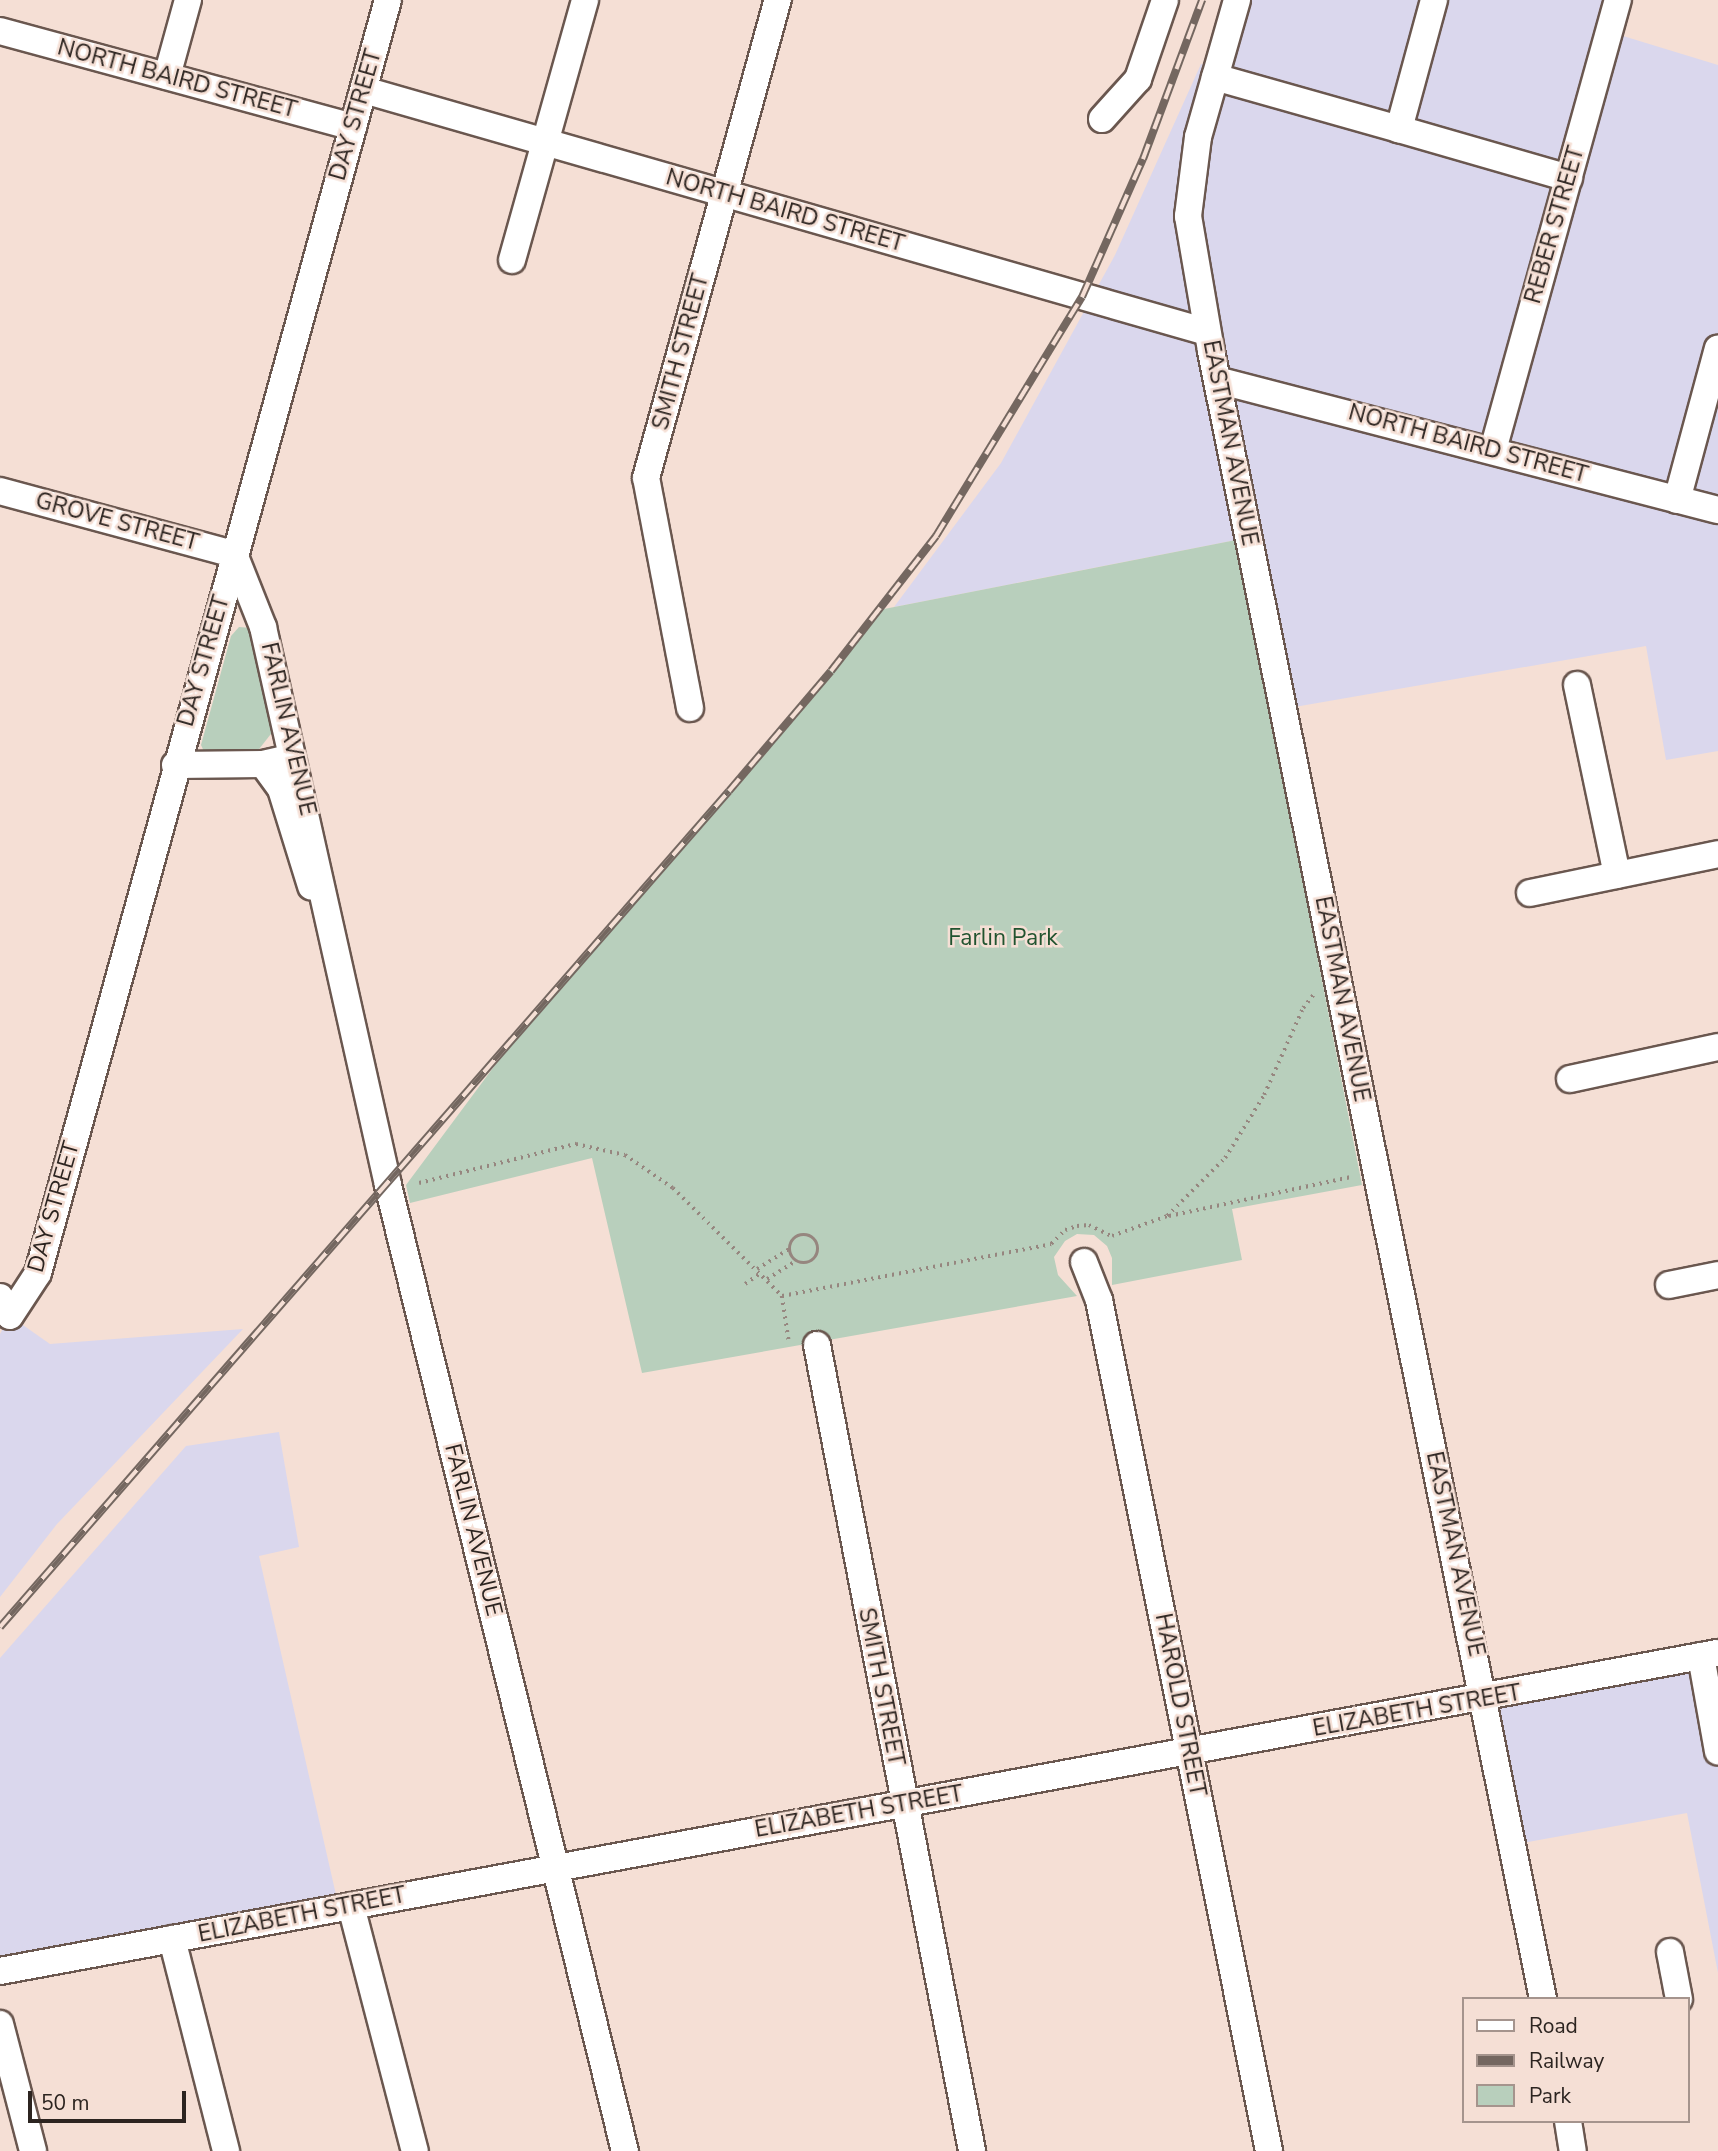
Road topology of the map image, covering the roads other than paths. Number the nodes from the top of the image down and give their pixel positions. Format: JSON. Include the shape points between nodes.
{"nodes":[{"id":1,"x":188,"y":0,"type":"edge"},
{"id":2,"x":388,"y":0,"type":"edge"},
{"id":3,"x":585,"y":0,"type":"edge"},
{"id":4,"x":778,"y":0,"type":"edge"},
{"id":5,"x":1166,"y":0,"type":"edge"},
{"id":6,"x":1237,"y":0,"type":"edge"},
{"id":7,"x":1434,"y":0,"type":"edge"},
{"id":8,"x":1618,"y":0,"type":"edge"},
{"id":9,"x":0,"y":31,"type":"edge"},
{"id":10,"x":167,"y":76,"type":"junction"},
{"id":11,"x":1216,"y":77,"type":"junction"},
{"id":12,"x":364,"y":90,"type":"junction"},
{"id":13,"x":1102,"y":119,"type":"dead end"},
{"id":14,"x":353,"y":127,"type":"junction"},
{"id":15,"x":1399,"y":129,"type":"junction"},
{"id":16,"x":546,"y":144,"type":"junction"},
{"id":17,"x":1569,"y":178,"type":"junction"},
{"id":18,"x":724,"y":193,"type":"junction"},
{"id":19,"x":512,"y":260,"type":"dead end"},
{"id":20,"x":1207,"y":332,"type":"junction"},
{"id":21,"x":1718,"y":348,"type":"edge"},
{"id":22,"x":1217,"y":380,"type":"junction"},
{"id":23,"x":1493,"y":450,"type":"junction"},
{"id":24,"x":0,"y":491,"type":"edge"},
{"id":25,"x":1677,"y":500,"type":"junction"},
{"id":26,"x":1718,"y":510,"type":"edge"},
{"id":27,"x":234,"y":554,"type":"junction"},
{"id":28,"x":1577,"y":685,"type":"dead end"},
{"id":29,"x":690,"y":708,"type":"dead end"},
{"id":30,"x":295,"y":757,"type":"junction"},
{"id":31,"x":175,"y":765,"type":"junction"},
{"id":32,"x":264,"y":765,"type":"junction"},
{"id":33,"x":1718,"y":854,"type":"edge"},
{"id":34,"x":1617,"y":875,"type":"junction"},
{"id":35,"x":1530,"y":893,"type":"dead end"},
{"id":36,"x":323,"y":909,"type":"junction"},
{"id":37,"x":1718,"y":1047,"type":"edge"},
{"id":38,"x":1570,"y":1079,"type":"dead end"},
{"id":39,"x":1084,"y":1262,"type":"dead end"},
{"id":40,"x":1718,"y":1275,"type":"edge"},
{"id":41,"x":1669,"y":1285,"type":"dead end"},
{"id":42,"x":5,"y":1307,"type":"edge"},
{"id":43,"x":817,"y":1345,"type":"dead end"},
{"id":44,"x":1709,"y":1654,"type":"edge"},
{"id":45,"x":1485,"y":1699,"type":"junction"},
{"id":46,"x":1718,"y":1751,"type":"edge"},
{"id":47,"x":1190,"y":1752,"type":"junction"},
{"id":48,"x":903,"y":1804,"type":"junction"},
{"id":49,"x":555,"y":1867,"type":"junction"},
{"id":50,"x":351,"y":1906,"type":"junction"},
{"id":51,"x":172,"y":1939,"type":"junction"},
{"id":52,"x":1670,"y":1952,"type":"dead end"},
{"id":53,"x":0,"y":1971,"type":"edge"},
{"id":54,"x":1543,"y":1997,"type":"edge"},
{"id":55,"x":1679,"y":1997,"type":"edge"},
{"id":56,"x":0,"y":2024,"type":"edge"},
{"id":57,"x":1567,"y":2123,"type":"edge"},
{"id":58,"x":33,"y":2151,"type":"edge"},
{"id":59,"x":226,"y":2151,"type":"edge"},
{"id":60,"x":415,"y":2151,"type":"edge"},
{"id":61,"x":625,"y":2151,"type":"edge"},
{"id":62,"x":972,"y":2151,"type":"edge"},
{"id":63,"x":1269,"y":2151,"type":"edge"},
{"id":64,"x":1573,"y":2151,"type":"edge"}],
"edges":[{"from":1,"to":10,"type":"street"},
{"from":2,"to":12,"type":"street","name":"DAY STREET"},
{"from":3,"to":16,"type":"street"},
{"from":4,"to":18,"type":"street","name":"SMITH STREET"},
{"from":5,"to":13,"type":"street","via":[[1138,79]]},
{"from":6,"to":11,"type":"street","name":"EASTMAN AVENUE"},
{"from":7,"to":15,"type":"street"},
{"from":8,"to":17,"type":"street","name":"REBER STREET"},
{"from":9,"to":10,"type":"street","name":"NORTH BAIRD STREET"},
{"from":10,"to":14,"type":"street","name":"NORTH BAIRD STREET"},
{"from":11,"to":15,"type":"street"},
{"from":11,"to":20,"type":"street","name":"EASTMAN AVENUE","via":[[1198,137],[1188,216]]},
{"from":12,"to":14,"type":"street","name":"DAY STREET"},
{"from":12,"to":16,"type":"street","name":"NORTH BAIRD STREET"},
{"from":14,"to":27,"type":"street","name":"DAY STREET"},
{"from":15,"to":17,"type":"street"},
{"from":16,"to":18,"type":"street","name":"NORTH BAIRD STREET"},
{"from":16,"to":19,"type":"street"},
{"from":17,"to":23,"type":"street","name":"REBER STREET"},
{"from":18,"to":20,"type":"street","name":"NORTH BAIRD STREET"},
{"from":18,"to":29,"type":"street","name":"SMITH STREET","via":[[646,478]]},
{"from":20,"to":22,"type":"street","name":"EASTMAN AVENUE"},
{"from":21,"to":25,"type":"street"},
{"from":22,"to":23,"type":"street","name":"NORTH BAIRD STREET"},
{"from":22,"to":45,"type":"street","name":"EASTMAN AVENUE"},
{"from":23,"to":25,"type":"street","name":"NORTH BAIRD STREET"},
{"from":24,"to":27,"type":"street","name":"GROVE STREET"},
{"from":25,"to":26,"type":"street","name":"NORTH BAIRD STREET"},
{"from":27,"to":30,"type":"street","name":"FARLIN AVENUE","via":[[263,627]]},
{"from":27,"to":31,"type":"street","name":"DAY STREET"},
{"from":28,"to":34,"type":"street"},
{"from":30,"to":32,"type":"street"},
{"from":30,"to":36,"type":"street","name":"FARLIN AVENUE","via":[[320,867]]},
{"from":31,"to":32,"type":"street"},
{"from":31,"to":42,"type":"street","name":"DAY STREET","via":[[38,1273]]},
{"from":32,"to":36,"type":"street","name":"FARLIN AVENUE","via":[[281,789],[303,872]]},
{"from":33,"to":34,"type":"street"},
{"from":34,"to":35,"type":"street"},
{"from":36,"to":49,"type":"street","name":"FARLIN AVENUE"},
{"from":37,"to":38,"type":"street"},
{"from":39,"to":47,"type":"street","name":"HAROLD STREET","via":[[1099,1300]]},
{"from":40,"to":41,"type":"street"},
{"from":43,"to":48,"type":"street","name":"SMITH STREET"},
{"from":44,"to":45,"type":"street","name":"ELIZABETH STREET"},
{"from":44,"to":46,"type":"street"},
{"from":45,"to":47,"type":"street","name":"ELIZABETH STREET"},
{"from":45,"to":54,"type":"street","name":"EASTMAN AVENUE"},
{"from":47,"to":48,"type":"street","name":"ELIZABETH STREET"},
{"from":47,"to":63,"type":"street","name":"HAROLD STREET"},
{"from":48,"to":49,"type":"street","name":"ELIZABETH STREET"},
{"from":48,"to":62,"type":"street","name":"SMITH STREET"},
{"from":49,"to":50,"type":"street","name":"ELIZABETH STREET"},
{"from":49,"to":61,"type":"street","name":"FARLIN AVENUE"},
{"from":50,"to":51,"type":"street","name":"ELIZABETH STREET"},
{"from":50,"to":60,"type":"street"},
{"from":51,"to":53,"type":"street","name":"ELIZABETH STREET"},
{"from":51,"to":59,"type":"street"},
{"from":52,"to":55,"type":"street"},
{"from":56,"to":58,"type":"street"},
{"from":57,"to":64,"type":"street"}]}
